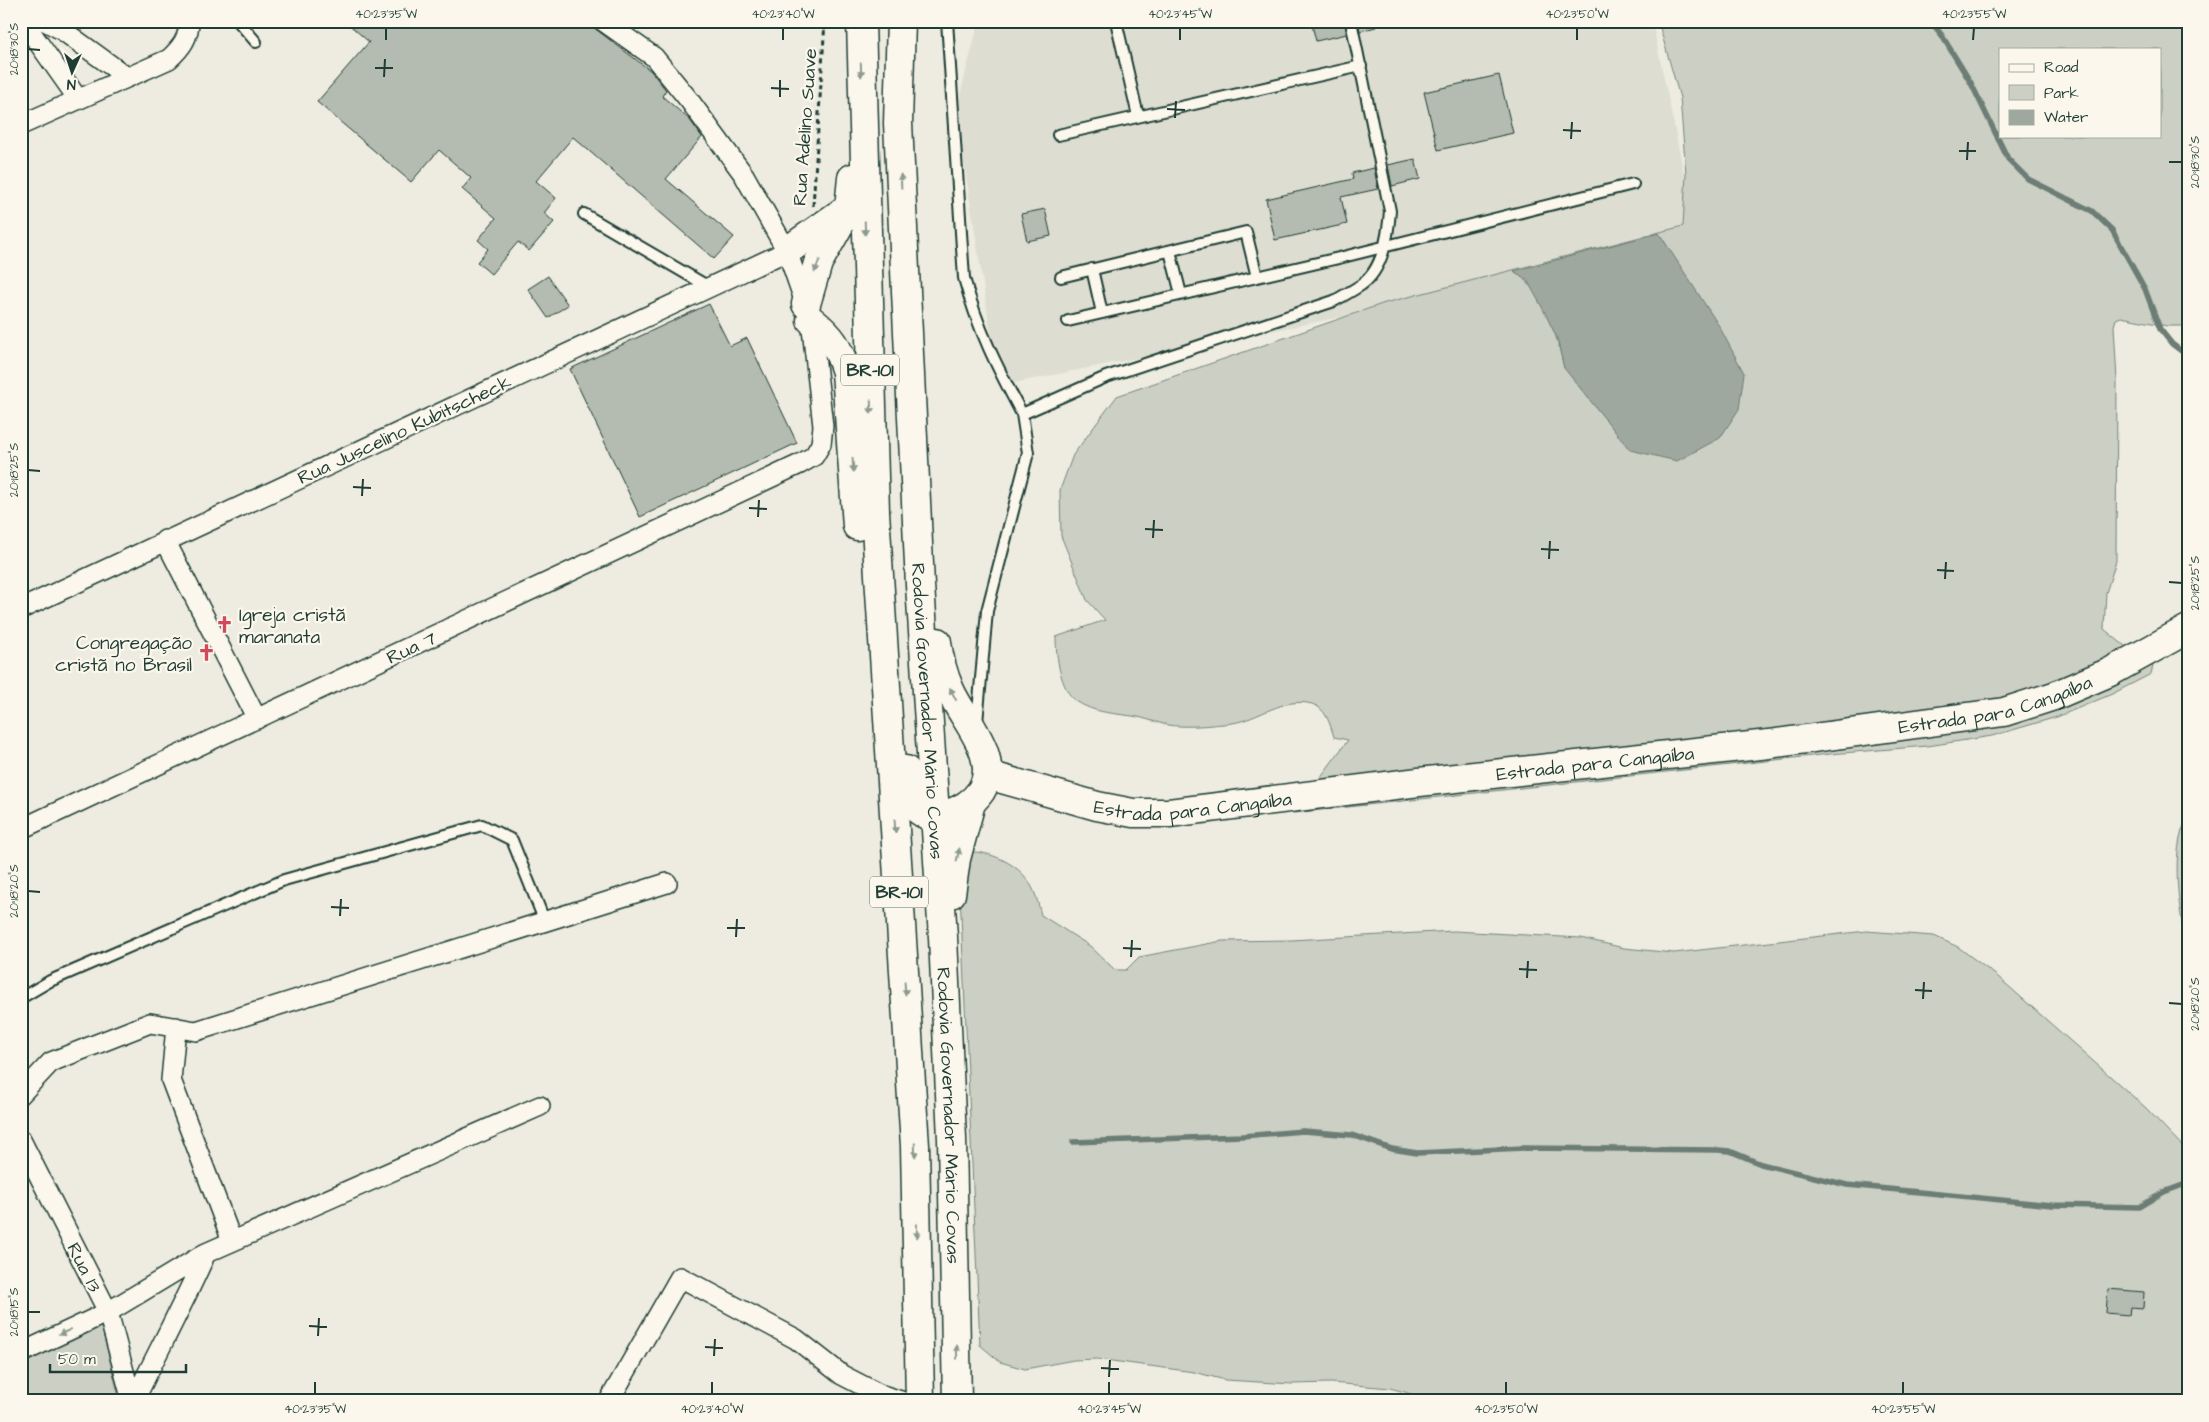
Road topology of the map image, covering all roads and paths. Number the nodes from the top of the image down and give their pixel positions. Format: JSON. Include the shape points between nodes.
{"nodes":[{"id":1,"x":23,"y":21,"type":"edge"},
{"id":2,"x":45,"y":21,"type":"edge"},
{"id":3,"x":189,"y":21,"type":"edge"},
{"id":4,"x":238,"y":21,"type":"edge"},
{"id":5,"x":603,"y":21,"type":"edge"},
{"id":6,"x":825,"y":21,"type":"edge"},
{"id":7,"x":861,"y":21,"type":"edge"},
{"id":8,"x":902,"y":21,"type":"edge"},
{"id":9,"x":947,"y":21,"type":"edge"},
{"id":10,"x":1116,"y":21,"type":"edge"},
{"id":11,"x":1351,"y":21,"type":"edge"},
{"id":12,"x":256,"y":42,"type":"dead end"},
{"id":13,"x":1361,"y":66,"type":"junction"},
{"id":14,"x":128,"y":77,"type":"junction"},
{"id":15,"x":78,"y":99,"type":"junction"},
{"id":16,"x":1138,"y":116,"type":"junction"},
{"id":17,"x":21,"y":125,"type":"edge"},
{"id":18,"x":862,"y":134,"type":"junction"},
{"id":19,"x":1058,"y":135,"type":"dead end"},
{"id":20,"x":1633,"y":184,"type":"dead end"},
{"id":21,"x":848,"y":208,"type":"junction"},
{"id":22,"x":584,"y":214,"type":"dead end"},
{"id":23,"x":811,"y":234,"type":"junction"},
{"id":24,"x":1384,"y":246,"type":"junction"},
{"id":25,"x":787,"y":251,"type":"junction"},
{"id":26,"x":1170,"y":251,"type":"junction"},
{"id":27,"x":1092,"y":269,"type":"junction"},
{"id":28,"x":1257,"y":276,"type":"junction"},
{"id":29,"x":1061,"y":277,"type":"dead end"},
{"id":30,"x":709,"y":287,"type":"junction"},
{"id":31,"x":1181,"y":294,"type":"junction"},
{"id":32,"x":907,"y":309,"type":"junction"},
{"id":33,"x":808,"y":312,"type":"junction"},
{"id":34,"x":1102,"y":313,"type":"junction"},
{"id":35,"x":1068,"y":321,"type":"dead end"},
{"id":36,"x":1022,"y":414,"type":"junction"},
{"id":37,"x":165,"y":540,"type":"junction"},
{"id":38,"x":881,"y":603,"type":"junction"},
{"id":39,"x":21,"y":609,"type":"edge"},
{"id":40,"x":2188,"y":629,"type":"edge"},
{"id":41,"x":257,"y":719,"type":"junction"},
{"id":42,"x":888,"y":725,"type":"junction"},
{"id":43,"x":976,"y":737,"type":"junction"},
{"id":44,"x":988,"y":775,"type":"junction"},
{"id":45,"x":971,"y":803,"type":"junction"},
{"id":46,"x":934,"y":817,"type":"junction"},
{"id":47,"x":21,"y":829,"type":"edge"},
{"id":48,"x":667,"y":883,"type":"dead end"},
{"id":49,"x":545,"y":922,"type":"junction"},
{"id":50,"x":943,"y":937,"type":"junction"},
{"id":51,"x":21,"y":998,"type":"edge"},
{"id":52,"x":176,"y":1027,"type":"junction"},
{"id":53,"x":21,"y":1094,"type":"edge"},
{"id":54,"x":540,"y":1106,"type":"dead end"},
{"id":55,"x":21,"y":1140,"type":"edge"},
{"id":56,"x":232,"y":1241,"type":"junction"},
{"id":57,"x":206,"y":1253,"type":"junction"},
{"id":58,"x":108,"y":1312,"type":"junction"},
{"id":59,"x":21,"y":1353,"type":"edge"},
{"id":60,"x":133,"y":1401,"type":"edge"},
{"id":61,"x":609,"y":1401,"type":"edge"},
{"id":62,"x":901,"y":1401,"type":"edge"},
{"id":63,"x":920,"y":1401,"type":"edge"},
{"id":64,"x":956,"y":1401,"type":"edge"}],
"edges":[{"from":1,"to":15,"type":"street"},
{"from":2,"to":14,"type":"street"},
{"from":3,"to":14,"type":"street","via":[[189,32],[182,46],[169,59]]},
{"from":4,"to":12,"type":"lane"},
{"from":5,"to":25,"type":"street","name":"Rua 7","via":[[654,57],[689,100],[744,175]]},
{"from":6,"to":23,"type":"path","name":"Rua Adelino Suave"},
{"from":7,"to":18,"type":"main road","name":"Rodovia Governador Mário Covas","number":"BR-101","one_way":true},
{"from":32,"to":8,"type":"main road","name":"Rodovia Governador Mário Covas","number":"BR-101","one_way":true,"via":[[898,123]]},
{"from":9,"to":36,"type":"lane","via":[[964,278],[985,342]]},
{"from":10,"to":16,"type":"lane"},
{"from":11,"to":13,"type":"lane"},
{"from":13,"to":16,"type":"lane"},
{"from":13,"to":24,"type":"lane","via":[[1390,211]]},
{"from":14,"to":15,"type":"street"},
{"from":15,"to":17,"type":"street"},
{"from":16,"to":19,"type":"lane"},
{"from":18,"to":21,"type":"main road","via":[[852,171]]},
{"from":18,"to":38,"type":"main road","name":"Rodovia Governador Mário Covas","number":"BR-101","one_way":true},
{"from":20,"to":24,"type":"lane"},
{"from":21,"to":23,"type":"main road"},
{"from":21,"to":33,"type":"main road","one_way":true,"via":[[818,263]]},
{"from":22,"to":30,"type":"lane"},
{"from":23,"to":25,"type":"main road"},
{"from":24,"to":28,"type":"lane"},
{"from":24,"to":36,"type":"lane","via":[[1376,268],[1362,284],[1334,301],[1106,377]]},
{"from":25,"to":30,"type":"street","name":"Rua Juscelino Kubitscheck"},
{"from":25,"to":33,"type":"street","name":"Rua 7"},
{"from":26,"to":27,"type":"lane"},
{"from":26,"to":28,"type":"lane","via":[[1246,232]]},
{"from":26,"to":31,"type":"lane"},
{"from":27,"to":29,"type":"lane"},
{"from":27,"to":34,"type":"lane"},
{"from":28,"to":31,"type":"lane"},
{"from":30,"to":37,"type":"street","name":"Rua Juscelino Kubitscheck"},
{"from":31,"to":34,"type":"lane"},
{"from":43,"to":32,"type":"main road","one_way":true,"via":[[950,691],[939,662],[925,349]]},
{"from":32,"to":46,"type":"main road","name":"Rodovia Governador Mário Covas","number":"BR-101"},
{"from":33,"to":41,"type":"street","name":"Rua 7","via":[[823,426],[821,444],[814,456]]},
{"from":33,"to":42,"type":"main road","one_way":true,"via":[[838,348],[846,372],[870,688]]},
{"from":34,"to":35,"type":"lane"},
{"from":36,"to":43,"type":"lane","via":[[1028,453],[987,611]]},
{"from":37,"to":39,"type":"street","name":"Rua Juscelino Kubitscheck"},
{"from":37,"to":41,"type":"street"},
{"from":38,"to":42,"type":"main road","name":"Rodovia Governador Mário Covas","number":"BR-101"},
{"from":38,"to":46,"type":"main road","via":[[896,628],[910,802],[924,815]]},
{"from":40,"to":44,"type":"main road","name":"Estrada para Cangaíba","via":[[2102,675],[2054,696],[2004,712],[1769,744],[1169,813],[1133,813],[1097,806]]},
{"from":41,"to":47,"type":"street","name":"Rua 7"},
{"from":42,"to":63,"type":"main road","name":"Rodovia Governador Mário Covas","number":"BR-101","one_way":true,"via":[[916,1146]]},
{"from":43,"to":44,"type":"main road","via":[[984,750]]},
{"from":44,"to":45,"type":"main road"},
{"from":45,"to":46,"type":"main road","via":[[957,811]]},
{"from":50,"to":45,"type":"main road","one_way":true,"via":[[956,858]]},
{"from":46,"to":50,"type":"main road","name":"Rodovia Governador Mário Covas"},
{"from":48,"to":49,"type":"street"},
{"from":49,"to":51,"type":"lane","via":[[512,840],[482,825],[284,880],[50,981]]},
{"from":49,"to":52,"type":"street","via":[[196,1031]]},
{"from":64,"to":50,"type":"main road","name":"Rodovia Governador Mário Covas","one_way":true,"via":[[952,1138]]},
{"from":52,"to":53,"type":"street","via":[[150,1023],[51,1062]]},
{"from":52,"to":56,"type":"street","via":[[172,1080]]},
{"from":54,"to":56,"type":"street"},
{"from":55,"to":58,"type":"street","name":"Rua 13"},
{"from":56,"to":57,"type":"street"},
{"from":57,"to":58,"type":"street"},
{"from":57,"to":60,"type":"street"},
{"from":58,"to":59,"type":"street","one_way":true},
{"from":58,"to":60,"type":"street","name":"Rua 13"},
{"from":61,"to":62,"type":"street","via":[[680,1277],[796,1339],[842,1375]]}]}
